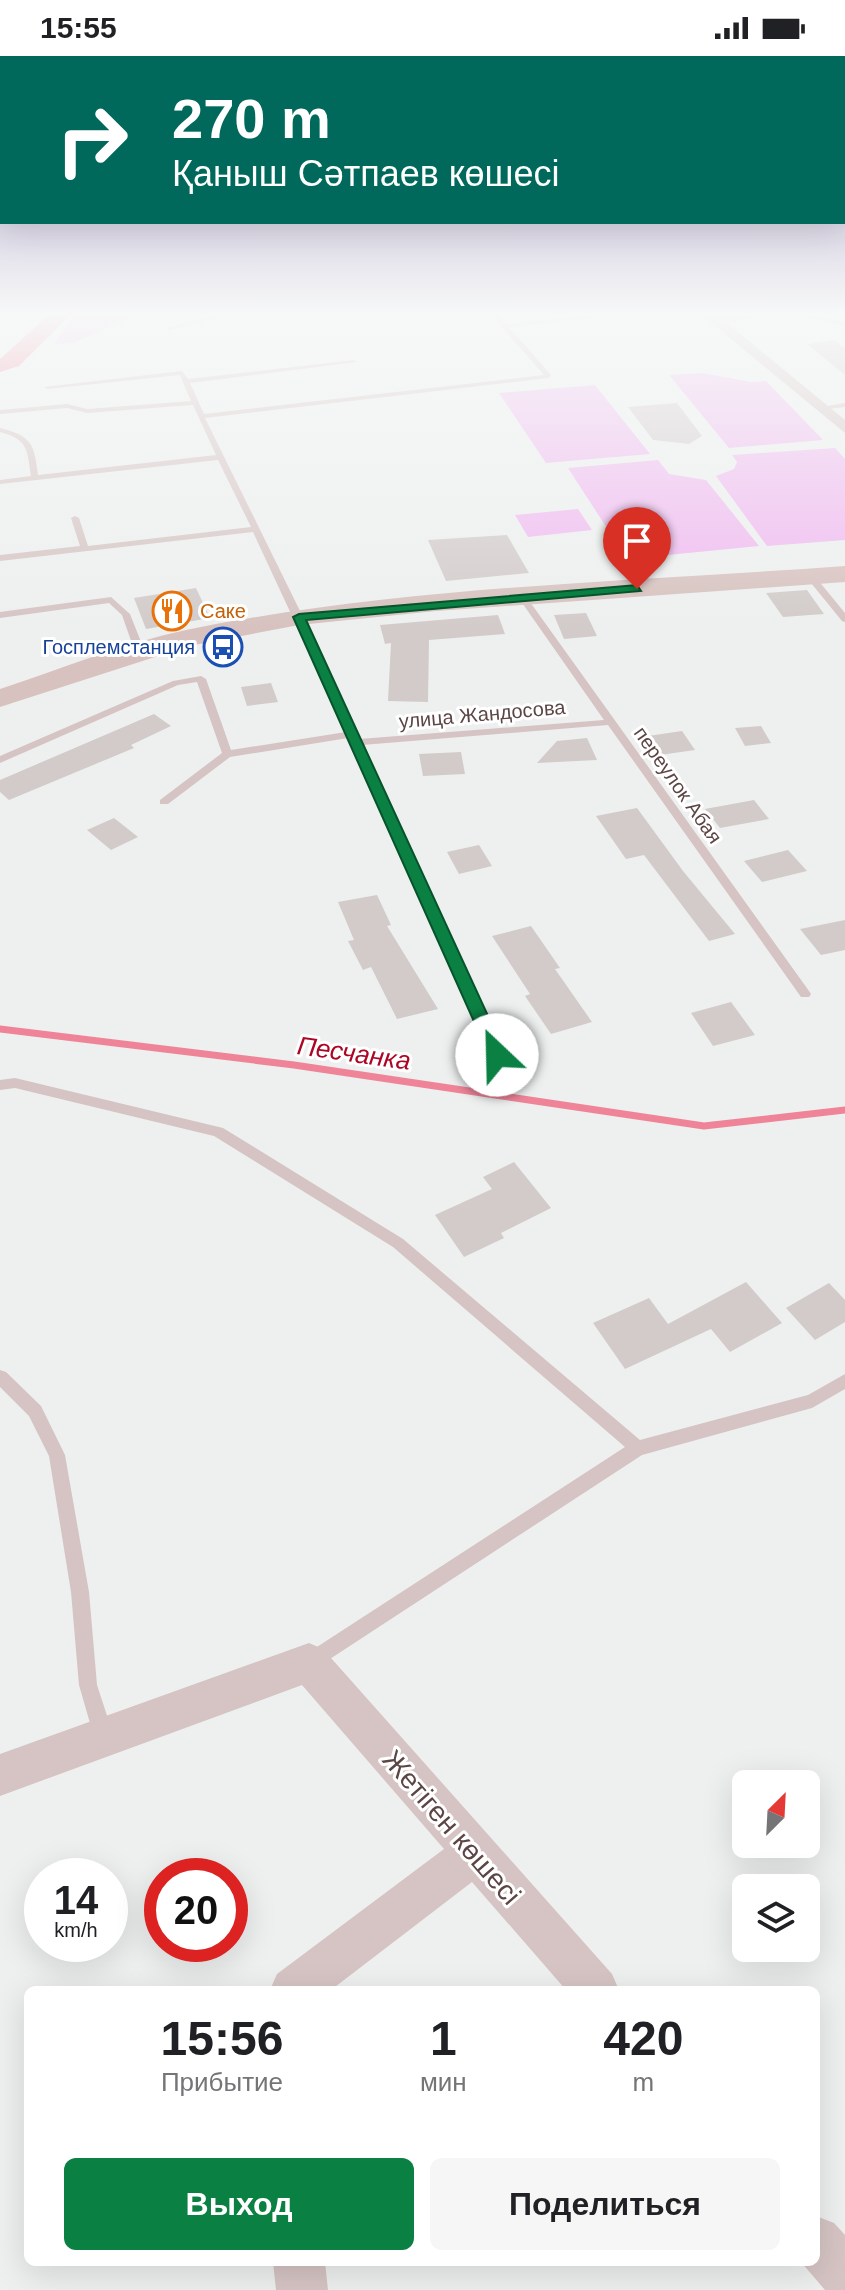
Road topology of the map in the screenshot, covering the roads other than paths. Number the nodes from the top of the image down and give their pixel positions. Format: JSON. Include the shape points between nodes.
{"nodes":[{"id":1,"x":203,"y":419,"type":"edge"},
{"id":2,"x":0,"y":430,"type":"edge"},
{"id":3,"x":221,"y":457,"type":"junction"},
{"id":4,"x":35,"y":478,"type":"junction"},
{"id":5,"x":0,"y":482,"type":"edge"},
{"id":6,"x":75,"y":518,"type":"dead end"},
{"id":7,"x":256,"y":529,"type":"junction"},
{"id":8,"x":84,"y":547,"type":"junction"},
{"id":9,"x":0,"y":558,"type":"edge"},
{"id":10,"x":845,"y":574,"type":"edge"},
{"id":11,"x":810,"y":576,"type":"junction"},
{"id":12,"x":522,"y":597,"type":"junction"},
{"id":13,"x":0,"y":615,"type":"edge"},
{"id":14,"x":844,"y":616,"type":"edge"},
{"id":15,"x":299,"y":617,"type":"junction"},
{"id":16,"x":140,"y":652,"type":"junction"},
{"id":17,"x":0,"y":698,"type":"edge"},
{"id":18,"x":611,"y":722,"type":"junction"},
{"id":19,"x":354,"y":738,"type":"junction"},
{"id":20,"x":227,"y":754,"type":"junction"},
{"id":21,"x":0,"y":760,"type":"edge"},
{"id":22,"x":164,"y":802,"type":"dead end"},
{"id":23,"x":805,"y":994,"type":"dead end"},
{"id":24,"x":497,"y":1055,"type":"dead end"},
{"id":25,"x":0,"y":1085,"type":"edge"},
{"id":26,"x":0,"y":1377,"type":"edge"},
{"id":27,"x":845,"y":1381,"type":"edge"},
{"id":28,"x":638,"y":1448,"type":"junction"},
{"id":29,"x":309,"y":1663,"type":"junction"},
{"id":30,"x":104,"y":1738,"type":"junction"},
{"id":31,"x":0,"y":1775,"type":"edge"},
{"id":32,"x":475,"y":1853,"type":"junction"},
{"id":33,"x":298,"y":1986,"type":"edge"},
{"id":34,"x":592,"y":1986,"type":"edge"},
{"id":35,"x":820,"y":2246,"type":"edge"},
{"id":36,"x":299,"y":2266,"type":"edge"},
{"id":37,"x":845,"y":2274,"type":"edge"},
{"id":38,"x":302,"y":2290,"type":"edge"}],
"edges":[{"from":1,"to":3,"type":"lane"},
{"from":2,"to":4,"type":"lane","via":[[30,442]]},
{"from":3,"to":4,"type":"lane"},
{"from":3,"to":7,"type":"lane"},
{"from":4,"to":5,"type":"lane"},
{"from":6,"to":8,"type":"lane"},
{"from":7,"to":8,"type":"lane"},
{"from":7,"to":15,"type":"lane"},
{"from":8,"to":9,"type":"lane"},
{"from":10,"to":11,"type":"street"},
{"from":11,"to":12,"type":"street"},
{"from":11,"to":14,"type":"lane"},
{"from":12,"to":15,"type":"street"},
{"from":12,"to":18,"type":"lane","name":"переулок Абая"},
{"from":13,"to":16,"type":"lane","via":[[111,600],[126,614]]},
{"from":15,"to":16,"type":"street"},
{"from":15,"to":19,"type":"lane"},
{"from":16,"to":17,"type":"street"},
{"from":18,"to":19,"type":"lane","name":"улица Жандосова"},
{"from":18,"to":23,"type":"lane","name":"переулок Абая"},
{"from":19,"to":20,"type":"lane","name":"улица Жандосова"},
{"from":19,"to":24,"type":"lane"},
{"from":20,"to":21,"type":"lane","via":[[201,679],[176,683]]},
{"from":20,"to":22,"type":"lane"},
{"from":25,"to":28,"type":"lane","via":[[15,1083],[218,1132],[398,1243]]},
{"from":26,"to":30,"type":"lane","via":[[35,1411],[57,1455],[80,1592],[88,1685]]},
{"from":27,"to":28,"type":"lane","via":[[812,1401]]},
{"from":28,"to":29,"type":"lane"},
{"from":29,"to":30,"type":"street"},
{"from":29,"to":32,"type":"street","name":"Жетіген көшесі"},
{"from":30,"to":31,"type":"street"},
{"from":32,"to":33,"type":"street"},
{"from":32,"to":34,"type":"street","name":"Жетіген көшесі"},
{"from":35,"to":37,"type":"street"},
{"from":36,"to":38,"type":"street"}]}
